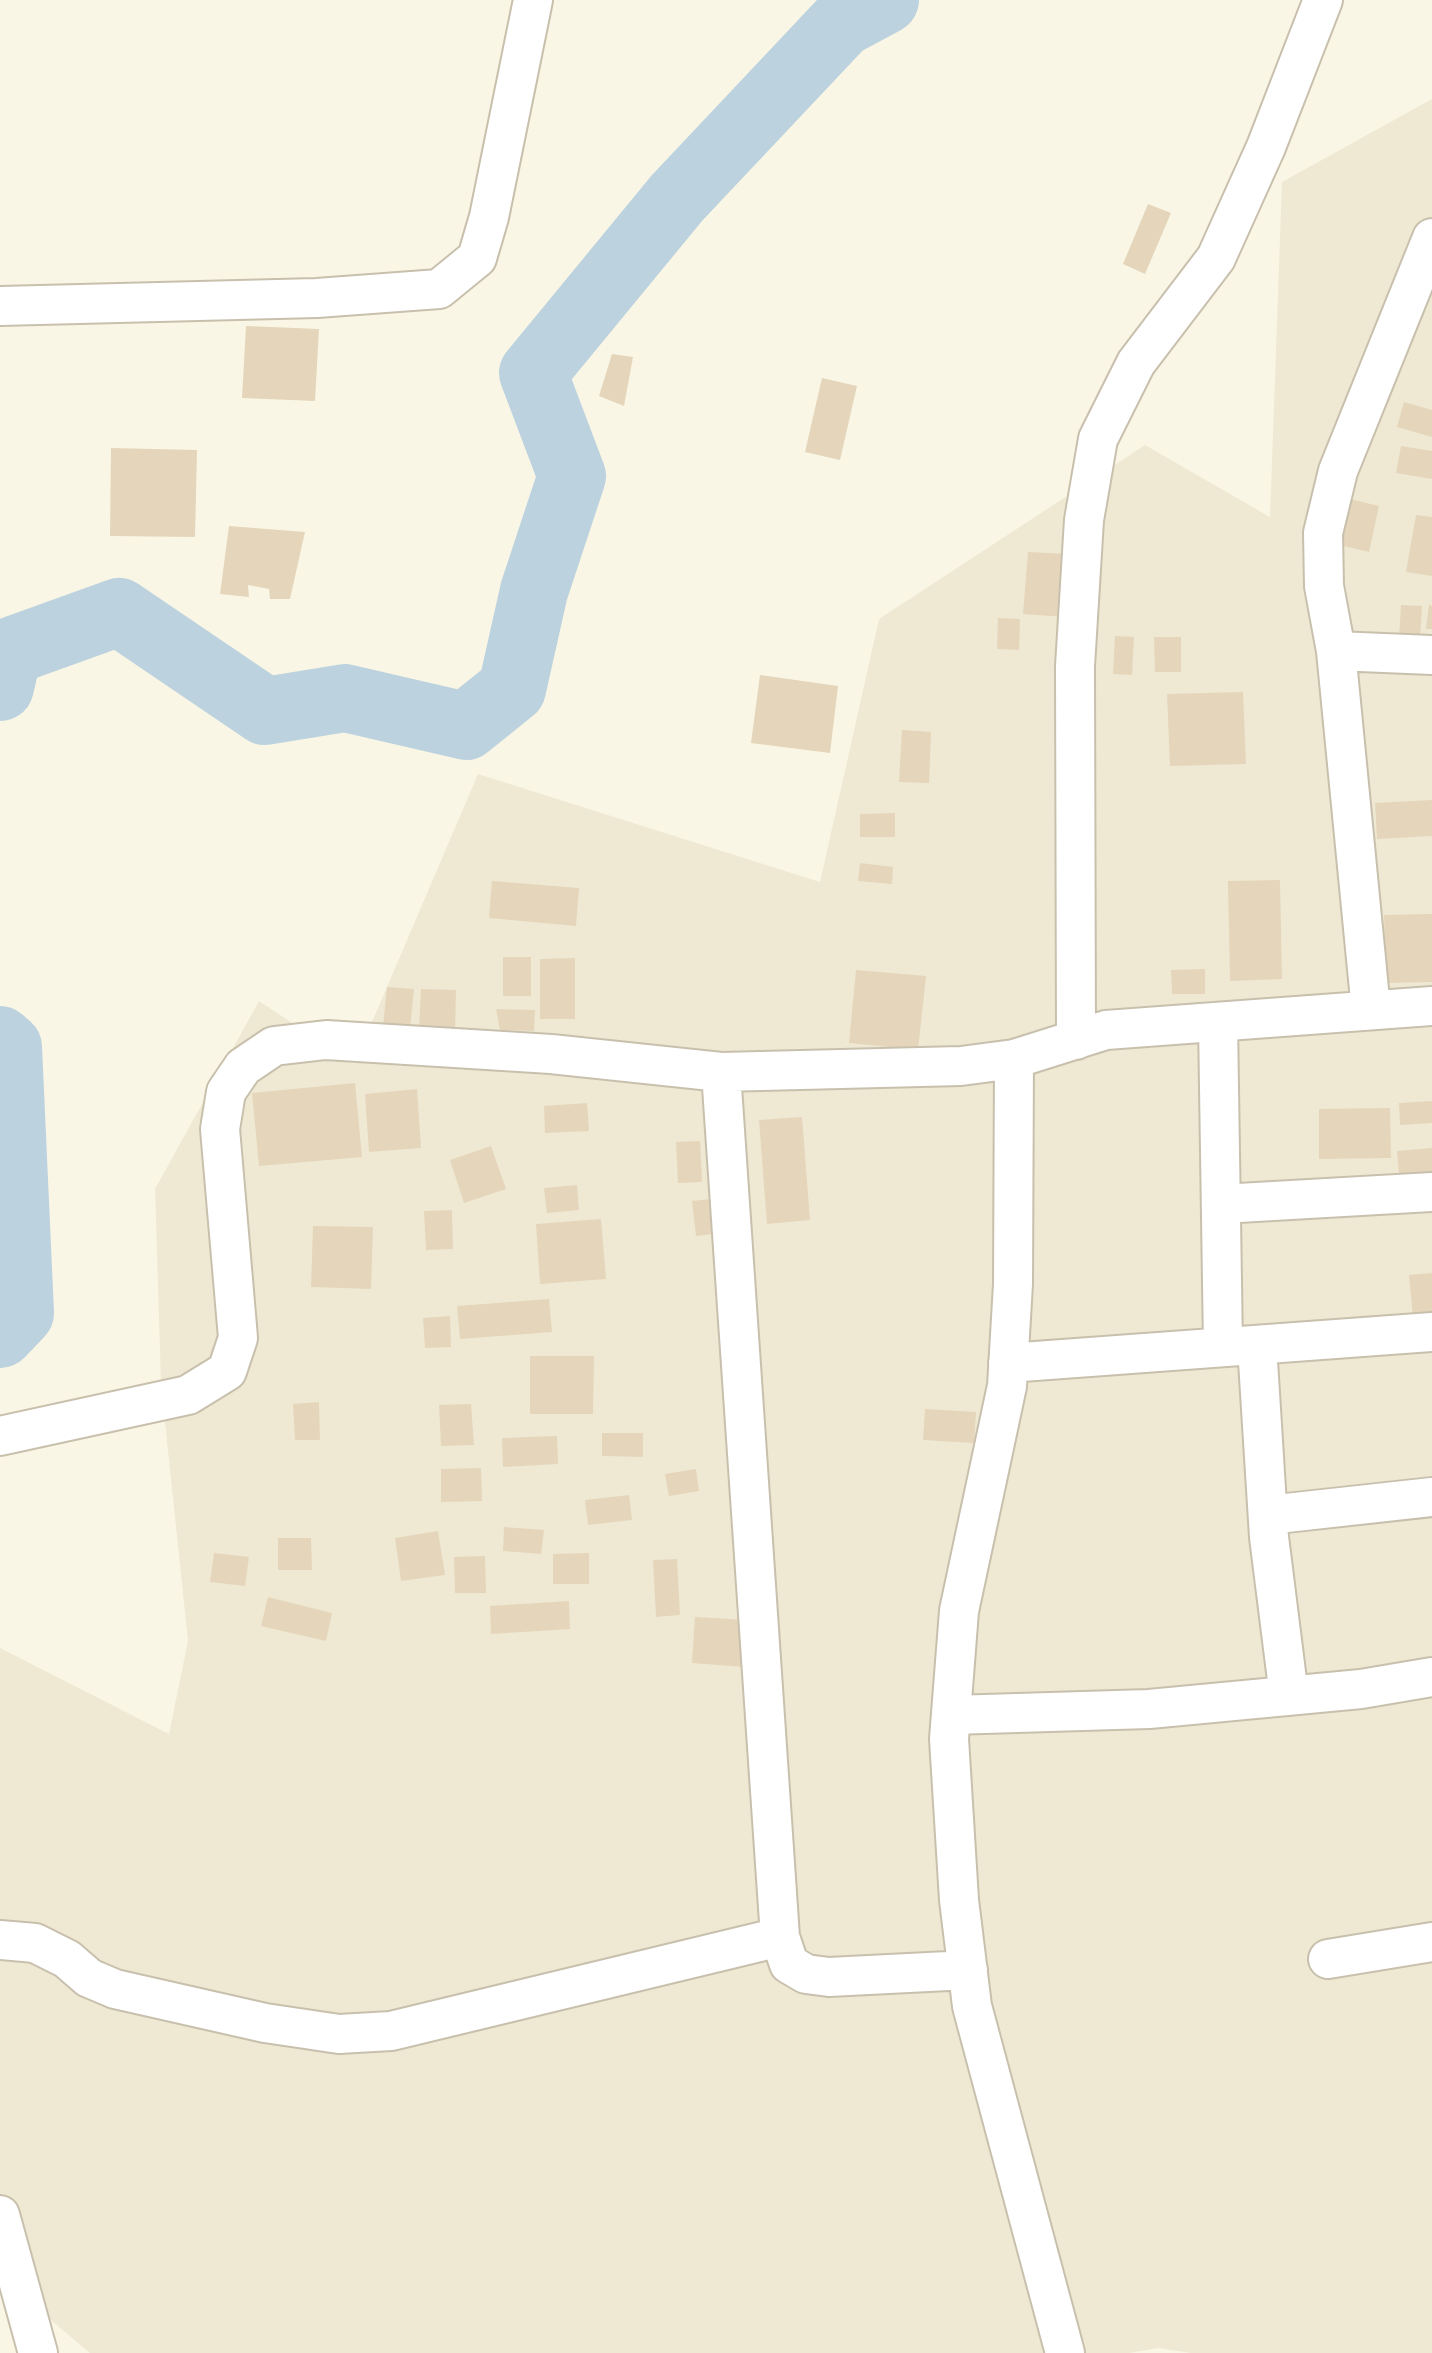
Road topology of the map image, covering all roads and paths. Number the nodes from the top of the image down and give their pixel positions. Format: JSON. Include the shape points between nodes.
{"nodes":[{"id":1,"x":533,"y":0,"type":"edge"},
{"id":2,"x":1322,"y":0,"type":"edge"},
{"id":3,"x":1432,"y":238,"type":"edge"},
{"id":4,"x":0,"y":306,"type":"edge"},
{"id":5,"x":1336,"y":652,"type":"junction"},
{"id":6,"x":1432,"y":655,"type":"edge"},
{"id":7,"x":1432,"y":1006,"type":"edge"},
{"id":8,"x":1371,"y":1010,"type":"junction"},
{"id":9,"x":1218,"y":1022,"type":"junction"},
{"id":10,"x":1076,"y":1040,"type":"junction"},
{"id":11,"x":1014,"y":1059,"type":"junction"},
{"id":12,"x":721,"y":1072,"type":"junction"},
{"id":13,"x":1432,"y":1192,"type":"edge"},
{"id":14,"x":1221,"y":1204,"type":"junction"},
{"id":15,"x":1432,"y":1332,"type":"edge"},
{"id":16,"x":1240,"y":1346,"type":"junction"},
{"id":17,"x":1008,"y":1363,"type":"junction"},
{"id":18,"x":0,"y":1436,"type":"edge"},
{"id":19,"x":1432,"y":1497,"type":"edge"},
{"id":20,"x":1268,"y":1515,"type":"junction"},
{"id":21,"x":1432,"y":1677,"type":"edge"},
{"id":22,"x":1289,"y":1696,"type":"junction"},
{"id":23,"x":951,"y":1715,"type":"junction"},
{"id":24,"x":780,"y":1937,"type":"junction"},
{"id":25,"x":0,"y":1940,"type":"edge"},
{"id":26,"x":1432,"y":1942,"type":"edge"},
{"id":27,"x":1328,"y":1959,"type":"dead end"},
{"id":28,"x":968,"y":1970,"type":"junction"},
{"id":29,"x":0,"y":2216,"type":"edge"},
{"id":30,"x":37,"y":2353,"type":"edge"},
{"id":31,"x":1065,"y":2353,"type":"edge"}],
"edges":[{"from":1,"to":4,"type":"street","via":[[477,258],[439,289],[317,298]]},
{"from":2,"to":10,"type":"street","via":[[1266,147],[1216,258],[1136,363],[1098,439],[1084,520],[1075,666]]},
{"from":3,"to":5,"type":"street","via":[[1338,471],[1323,533],[1324,586]]},
{"from":5,"to":6,"type":"street"},
{"from":5,"to":8,"type":"street"},
{"from":7,"to":8,"type":"street"},
{"from":8,"to":9,"type":"street"},
{"from":9,"to":10,"type":"street","via":[[1106,1030]]},
{"from":9,"to":14,"type":"street"},
{"from":10,"to":11,"type":"street"},
{"from":11,"to":12,"type":"street","via":[[961,1066]]},
{"from":11,"to":17,"type":"street"},
{"from":12,"to":18,"type":"street","via":[[551,1054],[326,1040],[274,1045],[243,1067],[226,1092],[220,1129],[238,1338],[227,1371],[188,1395]]},
{"from":12,"to":24,"type":"street"},
{"from":13,"to":14,"type":"street"},
{"from":14,"to":16,"type":"street"},
{"from":15,"to":16,"type":"street"},
{"from":16,"to":17,"type":"street"},
{"from":16,"to":20,"type":"street"},
{"from":17,"to":23,"type":"street","via":[[959,1611]]},
{"from":19,"to":20,"type":"street"},
{"from":20,"to":22,"type":"street"},
{"from":21,"to":22,"type":"street"},
{"from":22,"to":23,"type":"street","via":[[1149,1709]]},
{"from":23,"to":28,"type":"street","via":[[959,1900]]},
{"from":24,"to":25,"type":"street","via":[[391,2031],[338,2034],[265,2023],[115,1989],[35,1943]]},
{"from":24,"to":28,"type":"street","via":[[789,1964],[806,1974],[829,1977]]},
{"from":26,"to":27,"type":"street"},
{"from":28,"to":31,"type":"street","via":[[992,2086]]},
{"from":29,"to":30,"type":"street"}]}
